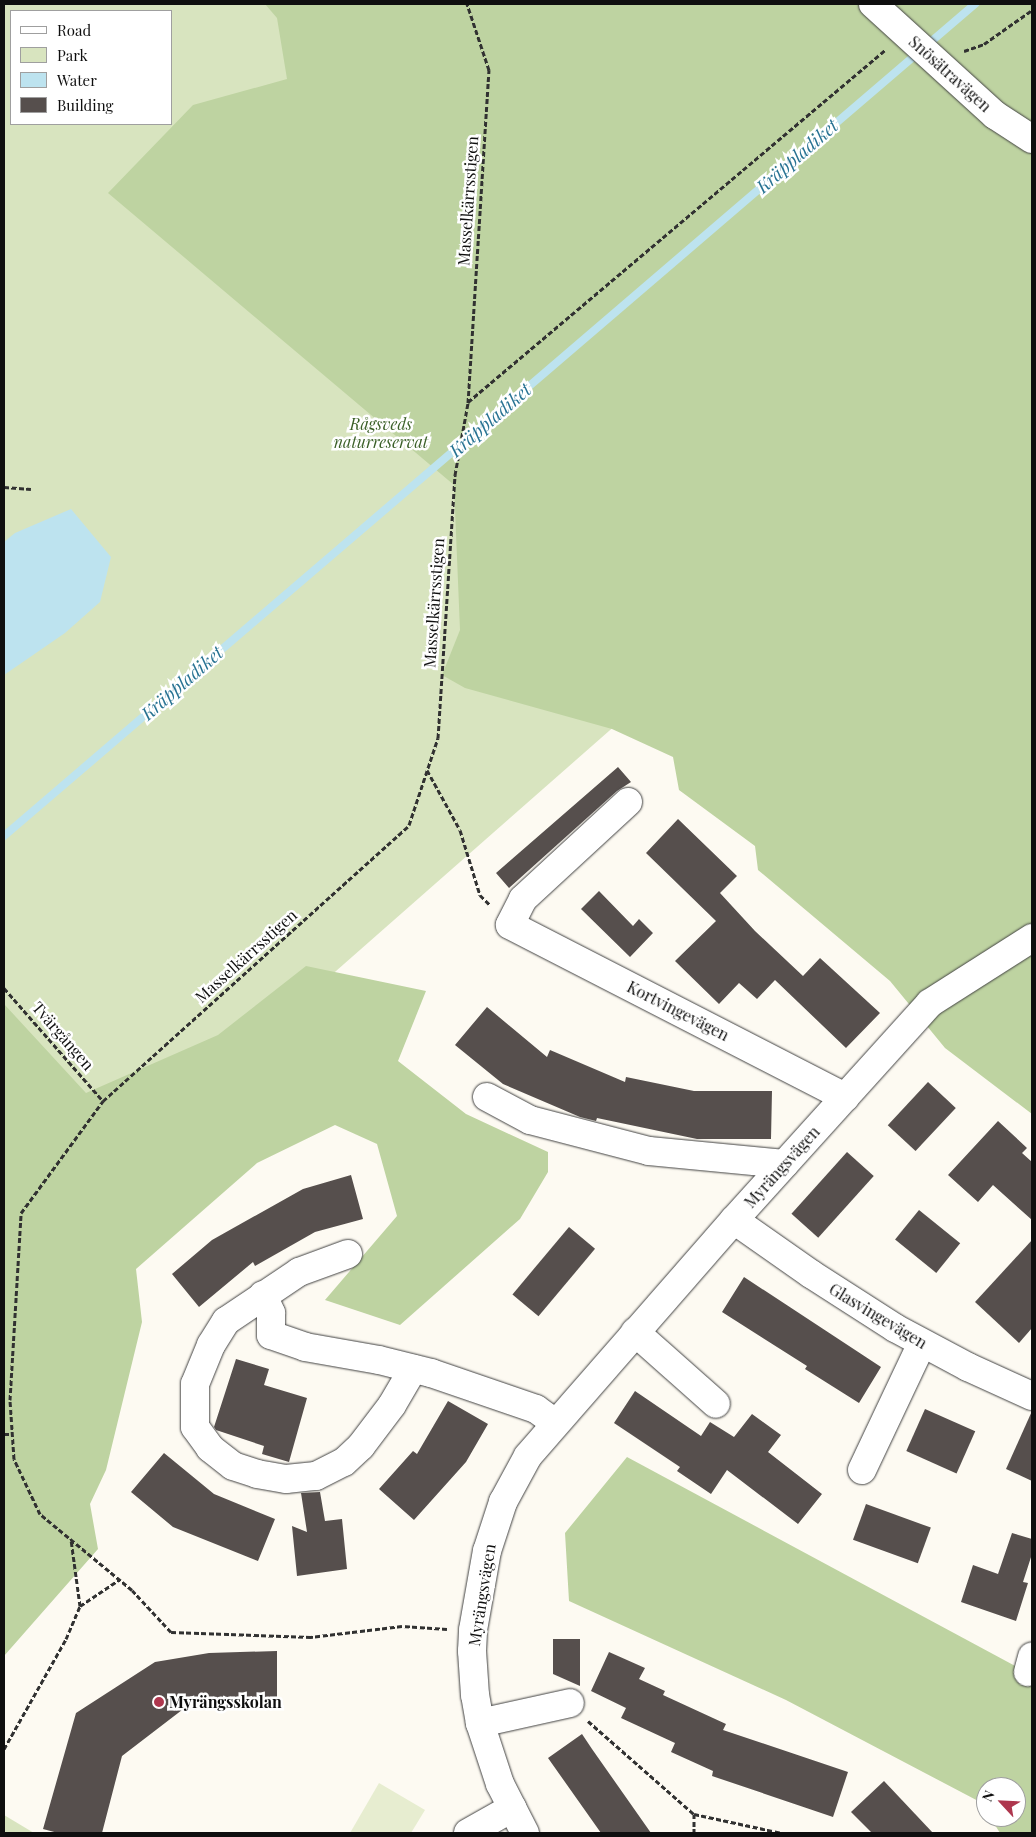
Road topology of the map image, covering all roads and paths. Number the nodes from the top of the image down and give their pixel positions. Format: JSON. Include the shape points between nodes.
{"nodes":[{"id":1,"x":468,"y":4,"type":"edge"},
{"id":2,"x":873,"y":4,"type":"edge"},
{"id":3,"x":1032,"y":10,"type":"edge"},
{"id":4,"x":905,"y":33,"type":"junction"},
{"id":5,"x":938,"y":61,"type":"junction"},
{"id":6,"x":1032,"y":139,"type":"edge"},
{"id":7,"x":468,"y":403,"type":"junction"},
{"id":8,"x":4,"y":487,"type":"edge"},
{"id":9,"x":31,"y":489,"type":"dead end"},
{"id":10,"x":427,"y":770,"type":"junction"},
{"id":11,"x":628,"y":802,"type":"dead end"},
{"id":12,"x":510,"y":925,"type":"junction"},
{"id":13,"x":1032,"y":938,"type":"edge"},
{"id":14,"x":4,"y":988,"type":"edge"},
{"id":15,"x":487,"y":1097,"type":"dead end"},
{"id":16,"x":845,"y":1097,"type":"junction"},
{"id":17,"x":103,"y":1101,"type":"junction"},
{"id":18,"x":784,"y":1164,"type":"junction"},
{"id":19,"x":734,"y":1220,"type":"junction"},
{"id":20,"x":348,"y":1254,"type":"dead end"},
{"id":21,"x":262,"y":1295,"type":"junction"},
{"id":22,"x":635,"y":1332,"type":"junction"},
{"id":23,"x":922,"y":1343,"type":"junction"},
{"id":24,"x":413,"y":1368,"type":"junction"},
{"id":25,"x":1032,"y":1396,"type":"edge"},
{"id":26,"x":716,"y":1404,"type":"dead end"},
{"id":27,"x":555,"y":1423,"type":"junction"},
{"id":28,"x":4,"y":1434,"type":"edge"},
{"id":29,"x":12,"y":1434,"type":"junction"},
{"id":30,"x":862,"y":1470,"type":"dead end"},
{"id":31,"x":70,"y":1538,"type":"junction"},
{"id":32,"x":120,"y":1579,"type":"junction"},
{"id":33,"x":80,"y":1606,"type":"junction"},
{"id":34,"x":473,"y":1630,"type":"junction"},
{"id":35,"x":570,"y":1703,"type":"joint"},
{"id":36,"x":480,"y":1723,"type":"junction"},
{"id":37,"x":4,"y":1749,"type":"edge"},
{"id":38,"x":512,"y":1808,"type":"junction"},
{"id":39,"x":694,"y":1814,"type":"junction"},
{"id":40,"x":214,"y":1833,"type":"edge"},
{"id":41,"x":229,"y":1833,"type":"edge"},
{"id":42,"x":468,"y":1833,"type":"edge"},
{"id":43,"x":526,"y":1833,"type":"edge"},
{"id":44,"x":694,"y":1833,"type":"edge"},
{"id":45,"x":782,"y":1833,"type":"edge"}],
"edges":[{"from":1,"to":7,"type":"path","name":"Masselkärrsstigen","via":[[489,70]]},
{"from":2,"to":4,"type":"street","name":"Snösätravägen"},
{"from":3,"to":5,"type":"path","via":[[984,44]]},
{"from":4,"to":5,"type":"street","name":"Snösätravägen"},
{"from":4,"to":7,"type":"path"},
{"from":5,"to":6,"type":"street","name":"Snösätravägen","via":[[995,115]]},
{"from":7,"to":10,"type":"path","name":"Masselkärrsstigen","via":[[455,475],[438,738]]},
{"from":8,"to":9,"type":"path"},
{"from":10,"to":12,"type":"path","via":[[460,830],[480,895]]},
{"from":10,"to":17,"type":"path","name":"Masselkärrsstigen","via":[[409,825]]},
{"from":11,"to":12,"type":"street","via":[[523,899]]},
{"from":12,"to":16,"type":"street","name":"Kortvingevägen"},
{"from":13,"to":16,"type":"street","name":"Myrängsvägen","via":[[930,1003]]},
{"from":14,"to":17,"type":"path","name":"Tvärgången"},
{"from":15,"to":18,"type":"street","via":[[530,1120],[649,1151]]},
{"from":16,"to":18,"type":"street","name":"Myrängsvägen"},
{"from":17,"to":29,"type":"path","name":"Masselkärrsstigen","via":[[21,1213],[10,1400]]},
{"from":18,"to":19,"type":"street","name":"Myrängsvägen"},
{"from":19,"to":22,"type":"street","name":"Myrängsvägen"},
{"from":19,"to":23,"type":"street","name":"Glasvingevägen","via":[[811,1274]]},
{"from":20,"to":21,"type":"street","via":[[299,1272]]},
{"from":21,"to":24,"type":"street","via":[[271,1313],[271,1335],[305,1347]]},
{"from":21,"to":24,"type":"street","via":[[226,1321],[195,1384],[195,1427],[210,1448],[233,1466],[286,1479],[316,1476],[344,1462],[392,1405]]},
{"from":22,"to":26,"type":"street"},
{"from":22,"to":27,"type":"street","name":"Myrängsvägen"},
{"from":23,"to":25,"type":"street","name":"Glasvingevägen"},
{"from":23,"to":30,"type":"street"},
{"from":24,"to":27,"type":"street","via":[[536,1409]]},
{"from":27,"to":34,"type":"street","name":"Myrängsvägen","via":[[528,1456],[503,1502],[487,1551]]},
{"from":28,"to":29,"type":"path"},
{"from":29,"to":31,"type":"path","name":"Masselkärrsstigen","via":[[14,1459],[40,1514]]},
{"from":31,"to":32,"type":"path","name":"Masselkärrsstigen"},
{"from":31,"to":33,"type":"path"},
{"from":32,"to":33,"type":"path"},
{"from":32,"to":34,"type":"path","name":"Masselkärrsstigen","via":[[171,1632],[312,1637],[402,1626]]},
{"from":33,"to":37,"type":"path","via":[[66,1639]]},
{"from":34,"to":36,"type":"street","name":"Myrängsvägen","via":[[475,1695]]},
{"from":35,"to":36,"type":"street"},
{"from":35,"to":39,"type":"path"},
{"from":36,"to":38,"type":"street","name":"Myrängsvägen","via":[[500,1784]]},
{"from":38,"to":42,"type":"street"},
{"from":38,"to":43,"type":"street","name":"Myrängsvägen"},
{"from":39,"to":44,"type":"path"},
{"from":39,"to":45,"type":"path"},
{"from":40,"to":41,"type":"path"}]}
